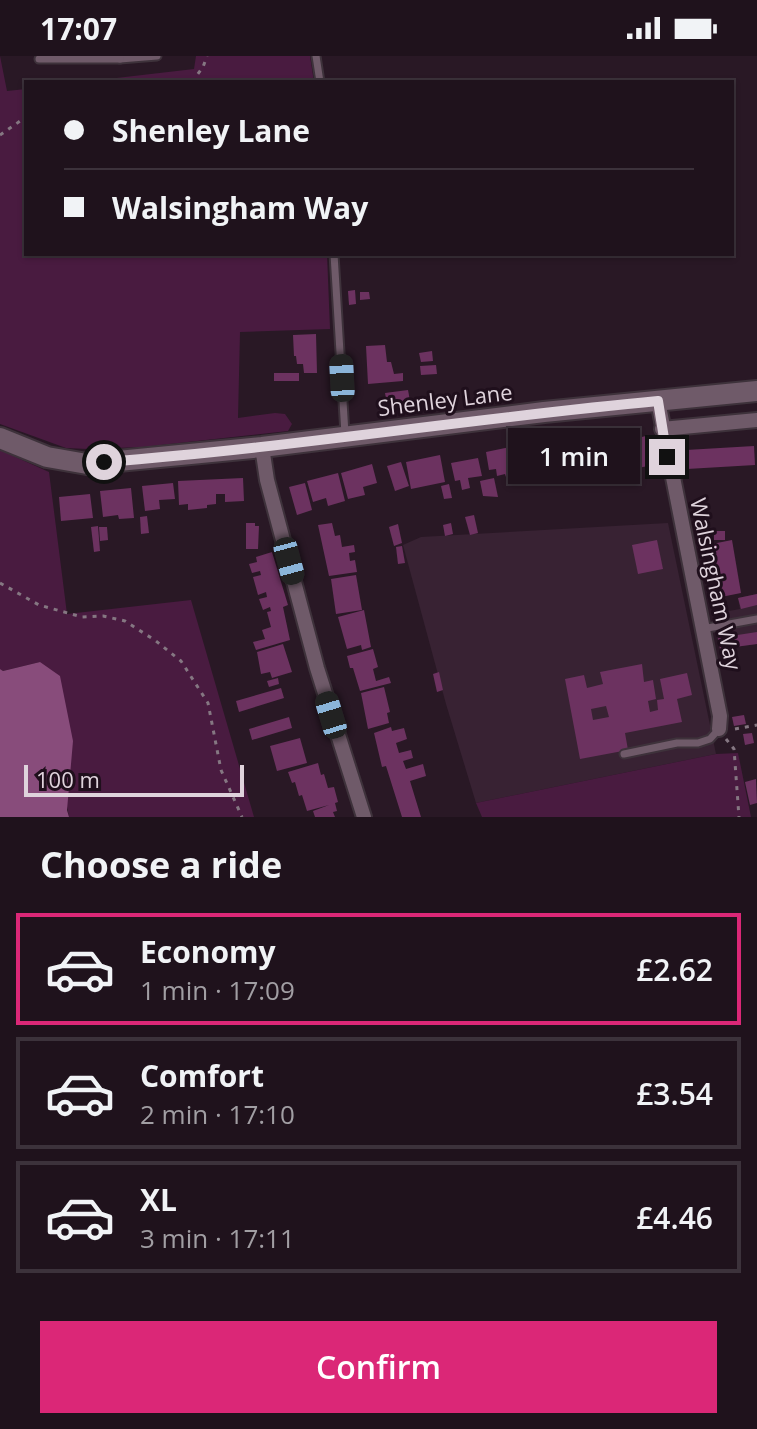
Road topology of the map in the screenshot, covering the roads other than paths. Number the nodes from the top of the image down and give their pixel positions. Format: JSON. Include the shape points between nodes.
{"nodes":[{"id":1,"x":157,"y":56,"type":"edge"},
{"id":2,"x":316,"y":56,"type":"edge"},
{"id":3,"x":120,"y":57,"type":"edge"},
{"id":4,"x":39,"y":59,"type":"dead end"},
{"id":5,"x":320,"y":80,"type":"edge"},
{"id":6,"x":334,"y":256,"type":"edge"},
{"id":7,"x":757,"y":391,"type":"edge"},
{"id":8,"x":658,"y":401,"type":"junction"},
{"id":9,"x":757,"y":420,"type":"edge"},
{"id":10,"x":662,"y":429,"type":"junction"},
{"id":11,"x":345,"y":436,"type":"junction"},
{"id":12,"x":0,"y":438,"type":"edge"},
{"id":13,"x":262,"y":447,"type":"junction"},
{"id":14,"x":757,"y":619,"type":"edge"},
{"id":15,"x":702,"y":629,"type":"junction"},
{"id":16,"x":719,"y":729,"type":"joint"},
{"id":17,"x":624,"y":754,"type":"dead end"},
{"id":18,"x":364,"y":817,"type":"edge"}],
"edges":[{"from":1,"to":3,"type":"lane"},
{"from":2,"to":5,"type":"lane"},
{"from":3,"to":4,"type":"lane"},
{"from":6,"to":11,"type":"lane"},
{"from":7,"to":8,"type":"main road","name":"Shenley Lane"},
{"from":8,"to":10,"type":"street","name":"Walsingham Way"},
{"from":8,"to":11,"type":"main road","name":"Shenley Lane"},
{"from":9,"to":10,"type":"street"},
{"from":10,"to":15,"type":"street","name":"Walsingham Way"},
{"from":11,"to":13,"type":"main road","name":"Shenley Lane"},
{"from":12,"to":13,"type":"main road","name":"Shenley Lane","via":[[47,457],[87,464]]},
{"from":13,"to":18,"type":"street","via":[[317,668]]},
{"from":14,"to":15,"type":"lane"},
{"from":15,"to":16,"type":"street","name":"Walsingham Way"},
{"from":16,"to":17,"type":"lane","via":[[698,743]]}]}
